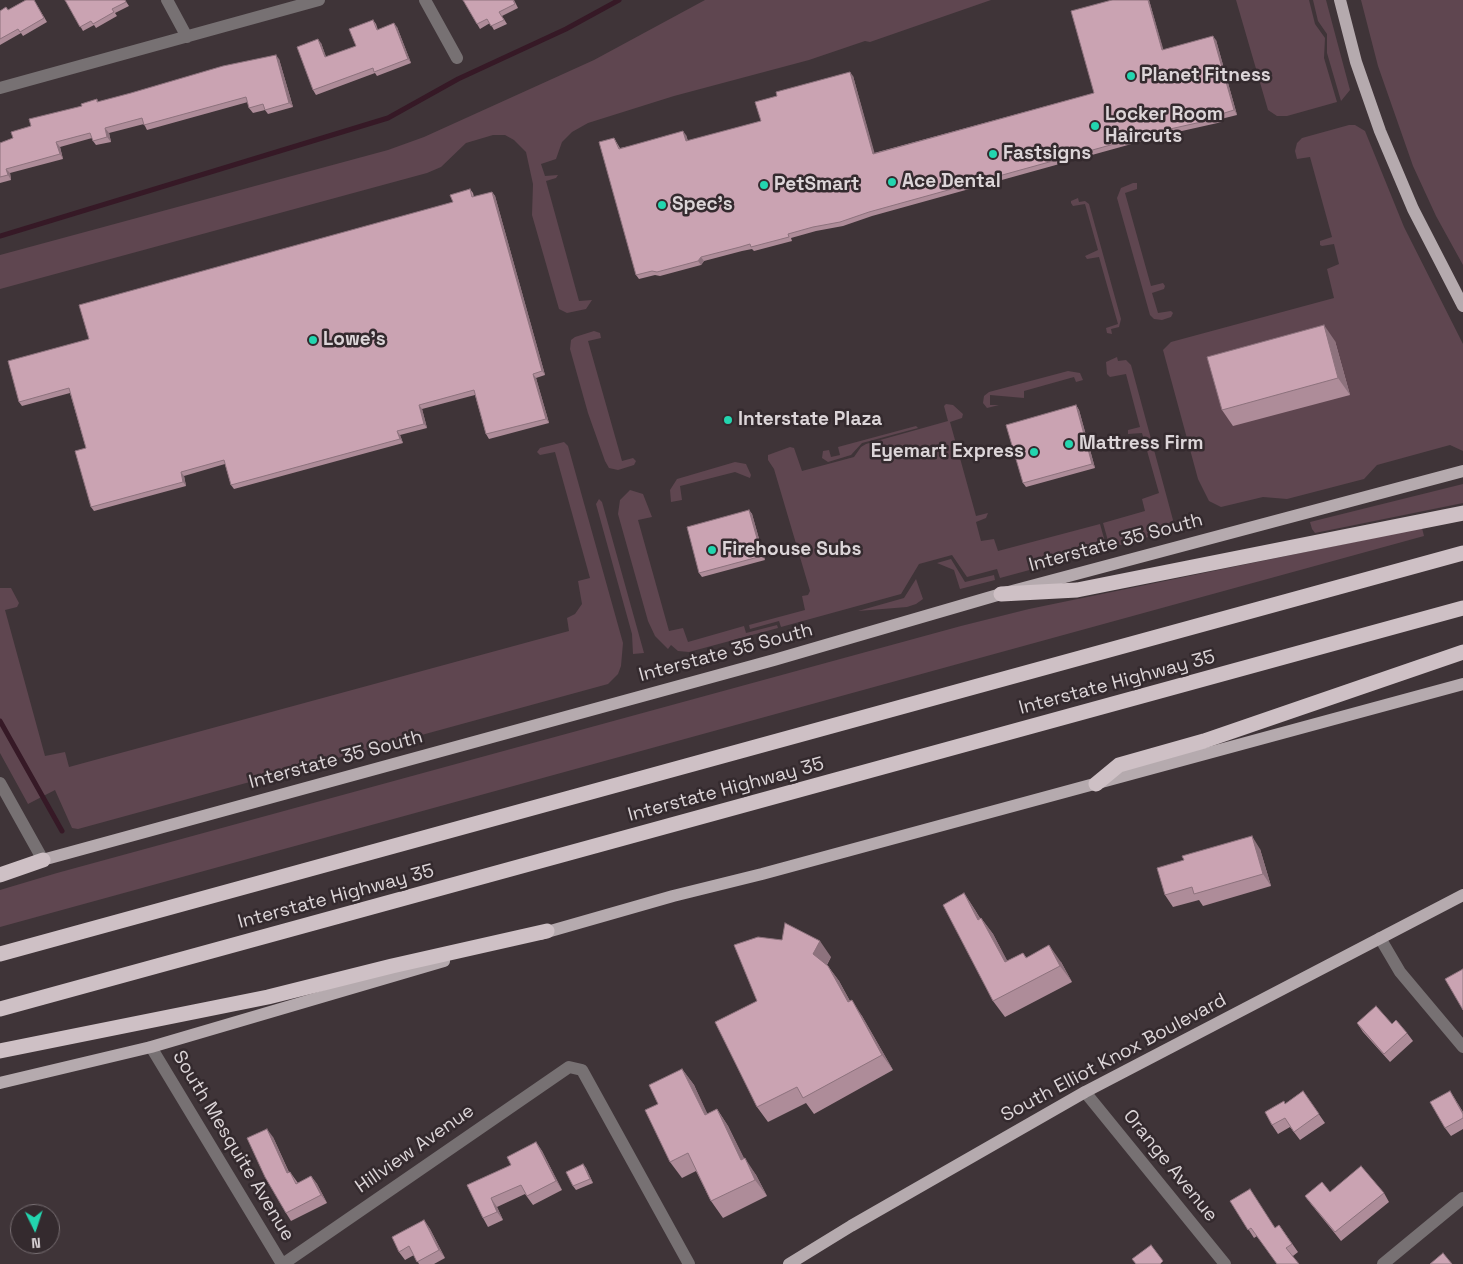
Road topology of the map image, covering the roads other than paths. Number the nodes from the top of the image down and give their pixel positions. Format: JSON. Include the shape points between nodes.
{"nodes":[{"id":1,"x":166,"y":0,"type":"edge"},
{"id":2,"x":319,"y":0,"type":"edge"},
{"id":3,"x":425,"y":0,"type":"edge"},
{"id":4,"x":1340,"y":0,"type":"edge"},
{"id":5,"x":187,"y":37,"type":"junction"},
{"id":6,"x":457,"y":58,"type":"dead end"},
{"id":7,"x":0,"y":88,"type":"edge"},
{"id":8,"x":1463,"y":306,"type":"edge"},
{"id":9,"x":1463,"y":471,"type":"edge"},
{"id":10,"x":1463,"y":514,"type":"edge"},
{"id":11,"x":1463,"y":553,"type":"edge"},
{"id":12,"x":1001,"y":594,"type":"junction"},
{"id":13,"x":1463,"y":608,"type":"edge"},
{"id":14,"x":1463,"y":652,"type":"edge"},
{"id":15,"x":1463,"y":684,"type":"edge"},
{"id":16,"x":0,"y":782,"type":"edge"},
{"id":17,"x":1096,"y":784,"type":"junction"},
{"id":18,"x":43,"y":860,"type":"junction"},
{"id":19,"x":0,"y":874,"type":"edge"},
{"id":20,"x":1463,"y":895,"type":"edge"},
{"id":21,"x":547,"y":931,"type":"junction"},
{"id":22,"x":1380,"y":938,"type":"junction"},
{"id":23,"x":0,"y":954,"type":"edge"},
{"id":24,"x":0,"y":1009,"type":"edge"},
{"id":25,"x":151,"y":1046,"type":"junction"},
{"id":26,"x":1463,"y":1046,"type":"edge"},
{"id":27,"x":0,"y":1051,"type":"edge"},
{"id":28,"x":0,"y":1083,"type":"edge"},
{"id":29,"x":1085,"y":1092,"type":"junction"},
{"id":30,"x":1463,"y":1198,"type":"edge"},
{"id":31,"x":282,"y":1264,"type":"edge"},
{"id":32,"x":689,"y":1264,"type":"edge"},
{"id":33,"x":789,"y":1264,"type":"edge"},
{"id":34,"x":1225,"y":1264,"type":"edge"},
{"id":35,"x":1383,"y":1264,"type":"edge"}],
"edges":[{"from":1,"to":5,"type":"street"},
{"from":2,"to":5,"type":"street"},
{"from":3,"to":6,"type":"street"},
{"from":4,"to":8,"type":"main road","via":[[1356,62],[1380,131],[1413,209]]},
{"from":5,"to":7,"type":"street"},
{"from":9,"to":12,"type":"main road","name":"Interstate 35 South"},
{"from":10,"to":12,"type":"highway","via":[[1077,590]]},
{"from":11,"to":23,"type":"highway","name":"Interstate Highway 35"},
{"from":12,"to":18,"type":"main road","name":"Interstate 35 South","via":[[774,660]]},
{"from":13,"to":24,"type":"highway","name":"Interstate Highway 35"},
{"from":14,"to":17,"type":"highway","via":[[1204,741],[1119,765]]},
{"from":15,"to":17,"type":"main road"},
{"from":16,"to":18,"type":"street"},
{"from":17,"to":21,"type":"main road"},
{"from":18,"to":19,"type":"highway"},
{"from":20,"to":22,"type":"main road","name":"South Elliot Knox Boulevard"},
{"from":21,"to":25,"type":"main road"},
{"from":21,"to":27,"type":"highway","via":[[268,997]]},
{"from":22,"to":26,"type":"street","via":[[1400,972]]},
{"from":22,"to":29,"type":"main road","name":"South Elliot Knox Boulevard"},
{"from":25,"to":28,"type":"main road"},
{"from":25,"to":31,"type":"street","name":"South Mesquite Avenue"},
{"from":29,"to":33,"type":"main road","name":"South Elliot Knox Boulevard"},
{"from":29,"to":34,"type":"street","name":"Orange Avenue"},
{"from":30,"to":35,"type":"street"},
{"from":31,"to":32,"type":"street","name":"Hillview Avenue","via":[[569,1067],[582,1070]]}]}
